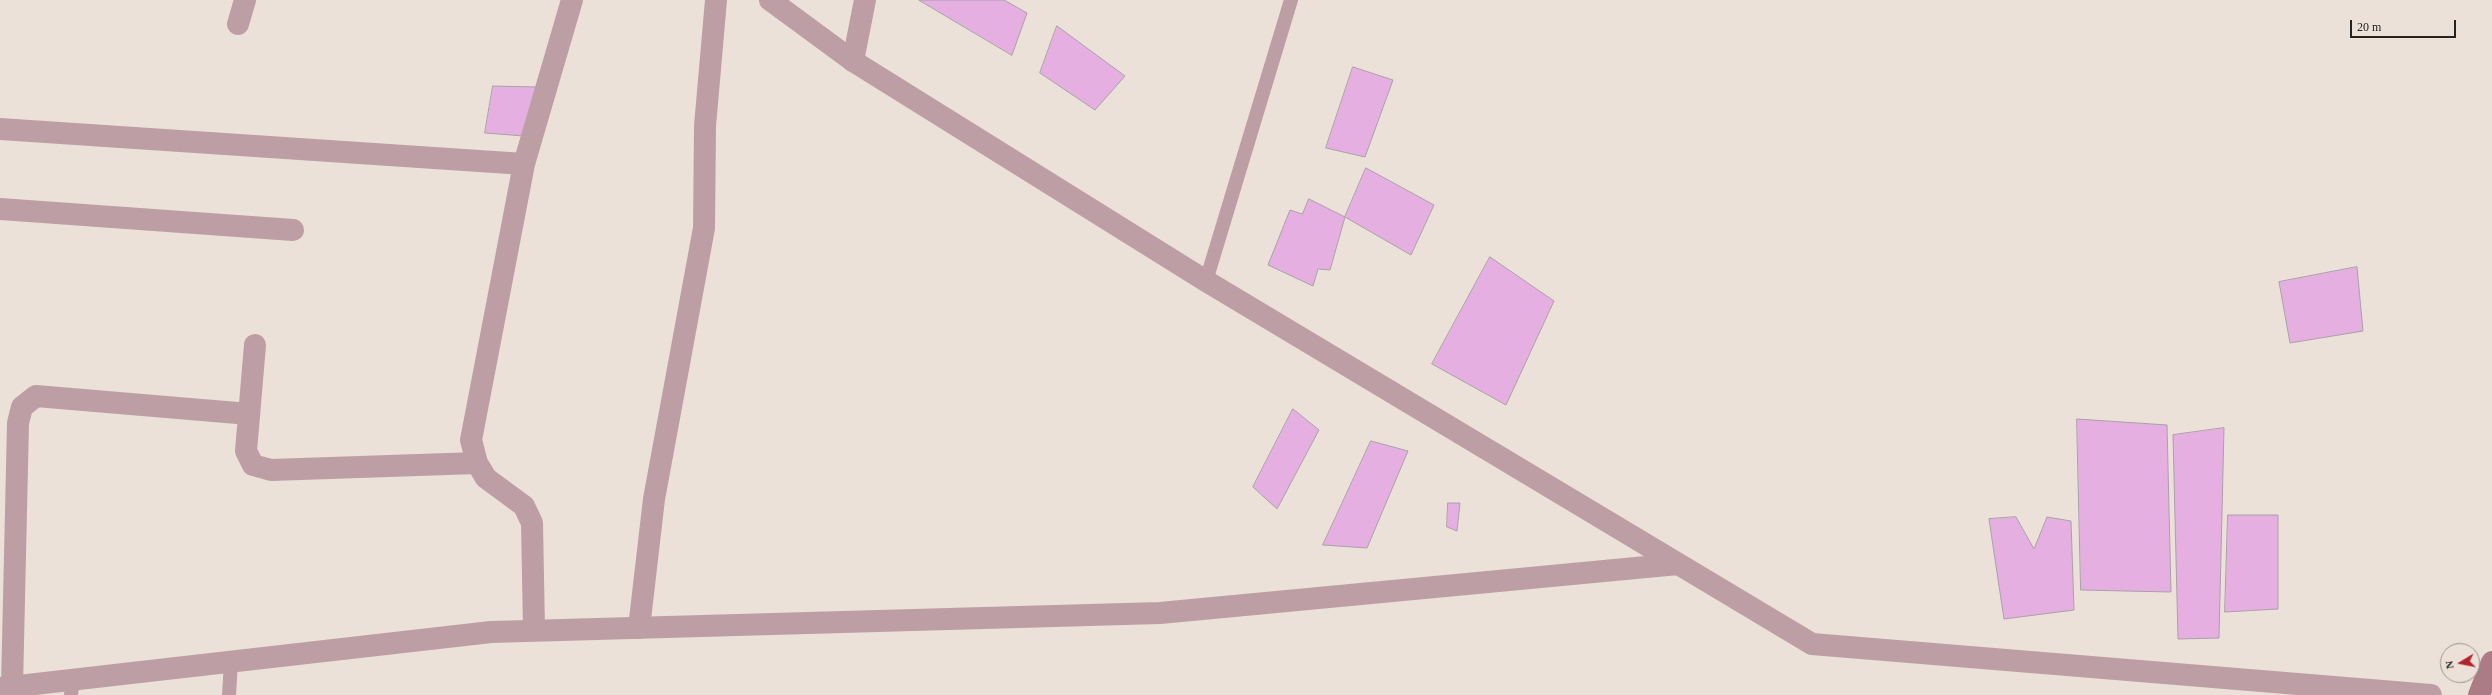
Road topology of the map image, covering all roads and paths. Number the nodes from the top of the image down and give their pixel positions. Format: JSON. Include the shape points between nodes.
{"nodes":[{"id":1,"x":245,"y":0,"type":"edge"},
{"id":2,"x":572,"y":0,"type":"edge"},
{"id":3,"x":716,"y":0,"type":"edge"},
{"id":4,"x":770,"y":0,"type":"edge"},
{"id":5,"x":865,"y":0,"type":"edge"},
{"id":6,"x":1291,"y":0,"type":"edge"},
{"id":7,"x":238,"y":24,"type":"dead end"},
{"id":8,"x":853,"y":61,"type":"junction"},
{"id":9,"x":0,"y":129,"type":"edge"},
{"id":10,"x":524,"y":164,"type":"junction"},
{"id":11,"x":0,"y":210,"type":"edge"},
{"id":12,"x":293,"y":230,"type":"dead end"},
{"id":13,"x":1206,"y":281,"type":"junction"},
{"id":14,"x":255,"y":345,"type":"dead end"},
{"id":15,"x":249,"y":414,"type":"junction"},
{"id":16,"x":477,"y":462,"type":"junction"},
{"id":17,"x":1678,"y":564,"type":"junction"},
{"id":18,"x":639,"y":628,"type":"junction"},
{"id":19,"x":534,"y":630,"type":"junction"},
{"id":20,"x":231,"y":662,"type":"junction"},
{"id":21,"x":2492,"y":662,"type":"edge"},
{"id":22,"x":6,"y":687,"type":"edge"},
{"id":23,"x":72,"y":687,"type":"edge"},
{"id":24,"x":229,"y":695,"type":"edge"},
{"id":25,"x":2431,"y":695,"type":"edge"},
{"id":26,"x":2479,"y":695,"type":"edge"}],
"edges":[{"from":1,"to":7,"type":"street"},
{"from":2,"to":10,"type":"street"},
{"from":3,"to":18,"type":"street","via":[[705,126],[704,228],[654,499]]},
{"from":4,"to":8,"type":"street"},
{"from":5,"to":8,"type":"street"},
{"from":6,"to":13,"type":"lane"},
{"from":8,"to":13,"type":"street"},
{"from":9,"to":10,"type":"street"},
{"from":10,"to":16,"type":"street","via":[[471,440]]},
{"from":11,"to":12,"type":"street"},
{"from":13,"to":17,"type":"street"},
{"from":14,"to":15,"type":"street"},
{"from":15,"to":16,"type":"street","via":[[246,451],[253,464],[271,470]]},
{"from":15,"to":22,"type":"street","via":[[36,396],[22,407],[18,423]]},
{"from":16,"to":19,"type":"street","via":[[486,478],[524,506],[532,523]]},
{"from":17,"to":18,"type":"street","via":[[1160,613]]},
{"from":17,"to":25,"type":"street","via":[[1812,644]]},
{"from":18,"to":19,"type":"street"},
{"from":19,"to":20,"type":"street","via":[[491,632]]},
{"from":20,"to":23,"type":"street"},
{"from":20,"to":24,"type":"lane"},
{"from":21,"to":26,"type":"main road"},
{"from":22,"to":23,"type":"street"}]}
